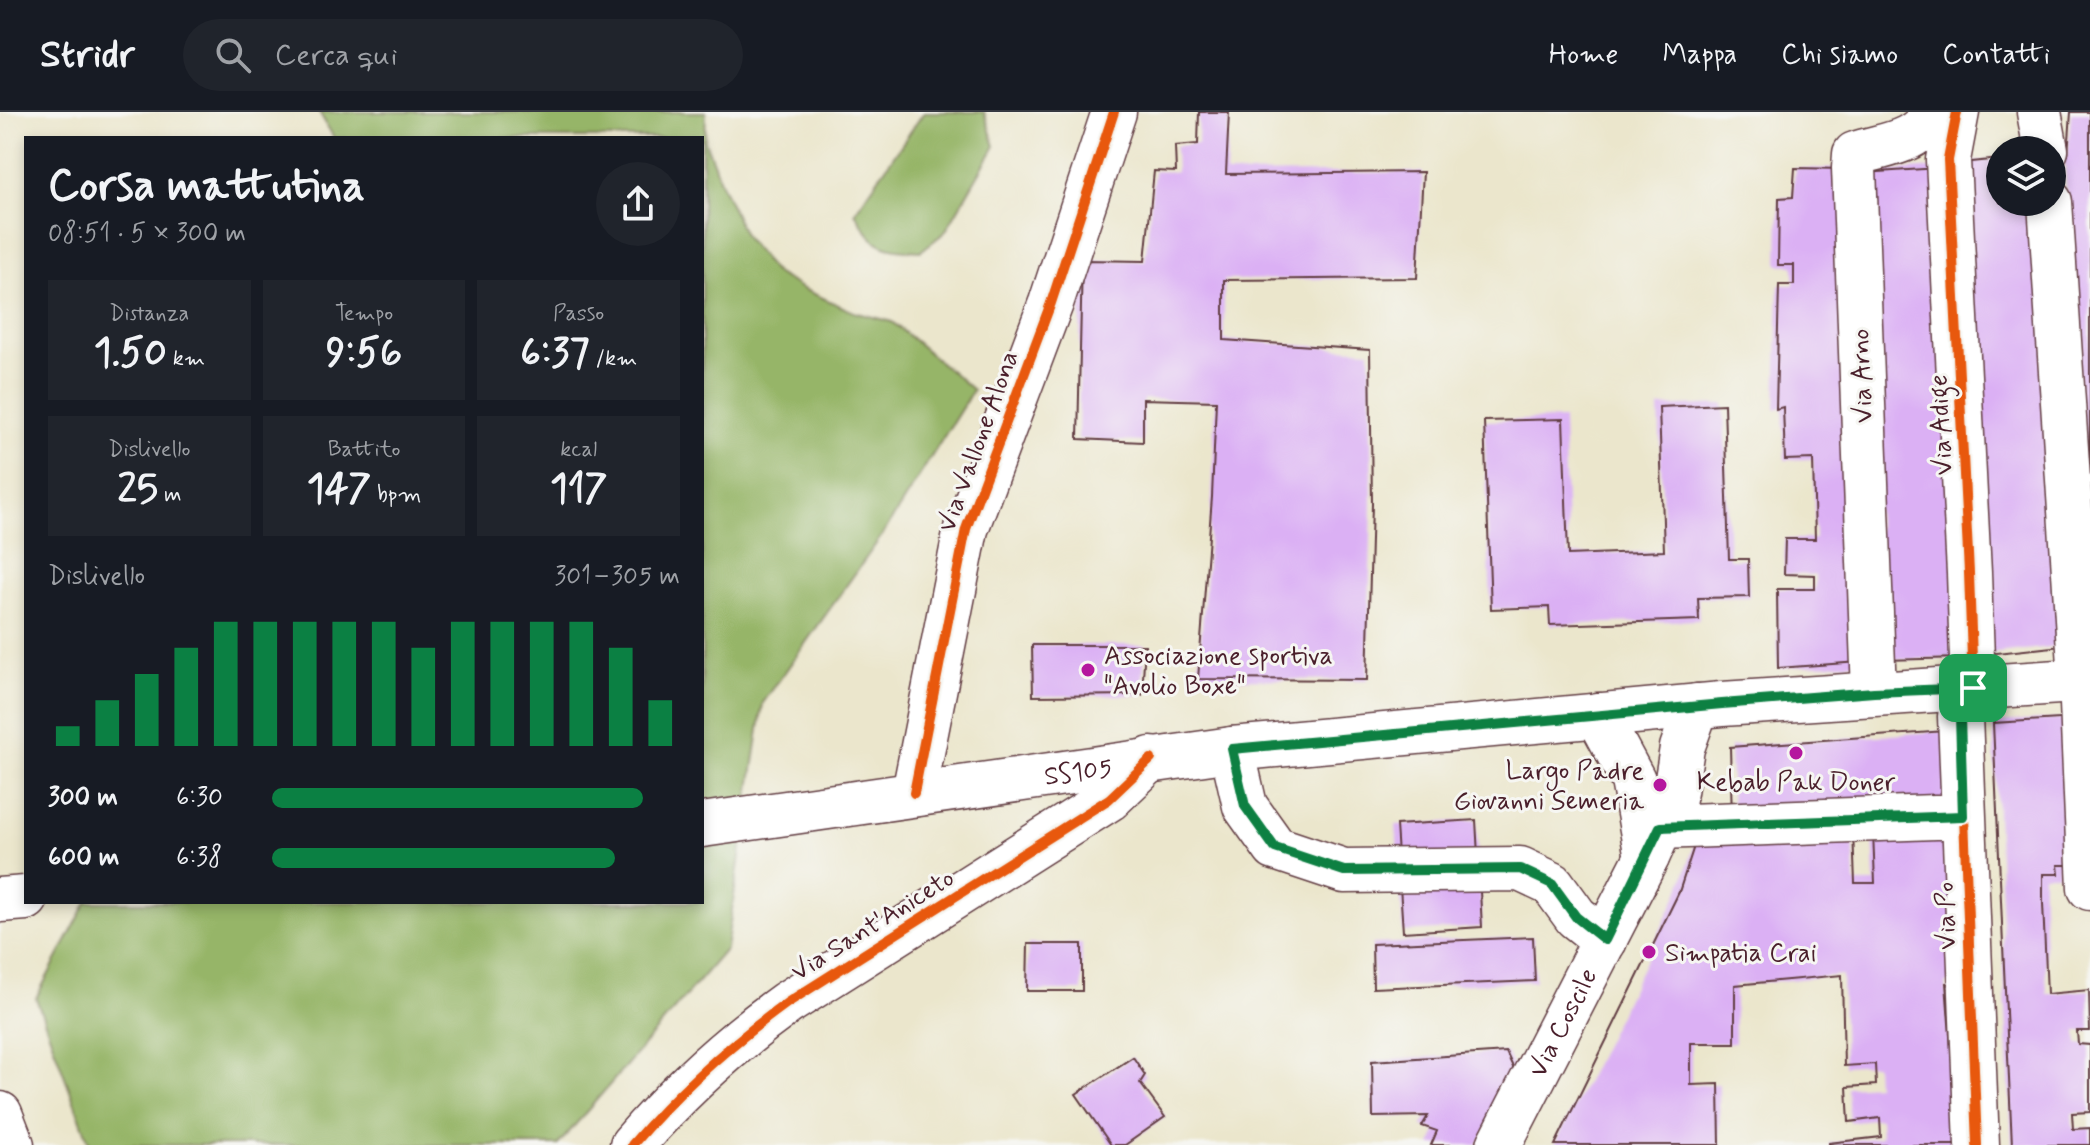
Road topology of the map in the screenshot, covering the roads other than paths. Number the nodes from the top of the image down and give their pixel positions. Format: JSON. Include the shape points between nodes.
{"nodes":[{"id":1,"x":1114,"y":112,"type":"edge"},
{"id":2,"x":1934,"y":112,"type":"edge"},
{"id":3,"x":1957,"y":112,"type":"edge"},
{"id":4,"x":2039,"y":112,"type":"edge"},
{"id":5,"x":2043,"y":136,"type":"edge"},
{"id":6,"x":2051,"y":216,"type":"edge"},
{"id":7,"x":2086,"y":680,"type":"edge"},
{"id":8,"x":1973,"y":688,"type":"junction"},
{"id":9,"x":1874,"y":692,"type":"junction"},
{"id":10,"x":1697,"y":706,"type":"junction"},
{"id":11,"x":1598,"y":715,"type":"junction"},
{"id":12,"x":1232,"y":749,"type":"junction"},
{"id":13,"x":1151,"y":759,"type":"junction"},
{"id":14,"x":914,"y":793,"type":"junction"},
{"id":15,"x":1963,"y":816,"type":"junction"},
{"id":16,"x":704,"y":825,"type":"edge"},
{"id":17,"x":1654,"y":842,"type":"junction"},
{"id":18,"x":2090,"y":888,"type":"edge"},
{"id":19,"x":24,"y":898,"type":"edge"},
{"id":20,"x":0,"y":900,"type":"edge"},
{"id":21,"x":1605,"y":940,"type":"junction"},
{"id":22,"x":0,"y":1114,"type":"edge"},
{"id":23,"x":12,"y":1145,"type":"edge"},
{"id":24,"x":632,"y":1145,"type":"edge"},
{"id":25,"x":1499,"y":1145,"type":"edge"},
{"id":26,"x":1977,"y":1145,"type":"edge"}],
"edges":[{"from":1,"to":14,"type":"street","name":"Via Vallone Alona","via":[[1051,303],[966,529]]},
{"from":2,"to":9,"type":"street","name":"Via Arno","via":[[1927,126],[1910,139],[1855,154]]},
{"from":3,"to":8,"type":"street","name":"Via Adige","via":[[1948,160]]},
{"from":4,"to":5,"type":"street"},
{"from":6,"to":7,"type":"street"},
{"from":7,"to":8,"type":"street","name":"SS105"},
{"from":7,"to":18,"type":"street"},
{"from":8,"to":9,"type":"street","name":"SS105"},
{"from":8,"to":15,"type":"street","name":"Via Po","via":[[1960,716]]},
{"from":9,"to":10,"type":"street","name":"SS105"},
{"from":10,"to":11,"type":"street","name":"SS105"},
{"from":10,"to":17,"type":"street","name":"Via Coscile","via":[[1682,748],[1674,798]]},
{"from":11,"to":12,"type":"street","name":"SS105","number":"SS105"},
{"from":11,"to":17,"type":"street","via":[[1633,780]]},
{"from":12,"to":13,"type":"street","name":"SS105","number":"SS105"},
{"from":12,"to":21,"type":"street","via":[[1245,806],[1275,848],[1344,871],[1520,869],[1552,884],[1576,917]]},
{"from":13,"to":14,"type":"street","name":"SS105","number":"SS105"},
{"from":13,"to":24,"type":"street","name":"Via Sant'Aniceto","via":[[1109,799],[742,1035],[700,1071]]},
{"from":14,"to":16,"type":"street","name":"SS105","number":"SS105"},
{"from":15,"to":17,"type":"street"},
{"from":15,"to":26,"type":"street","name":"Via Po"},
{"from":17,"to":21,"type":"street","name":"Via Coscile"},
{"from":19,"to":20,"type":"street"},
{"from":21,"to":25,"type":"street","name":"Via Coscile"},
{"from":22,"to":23,"type":"street"}]}
